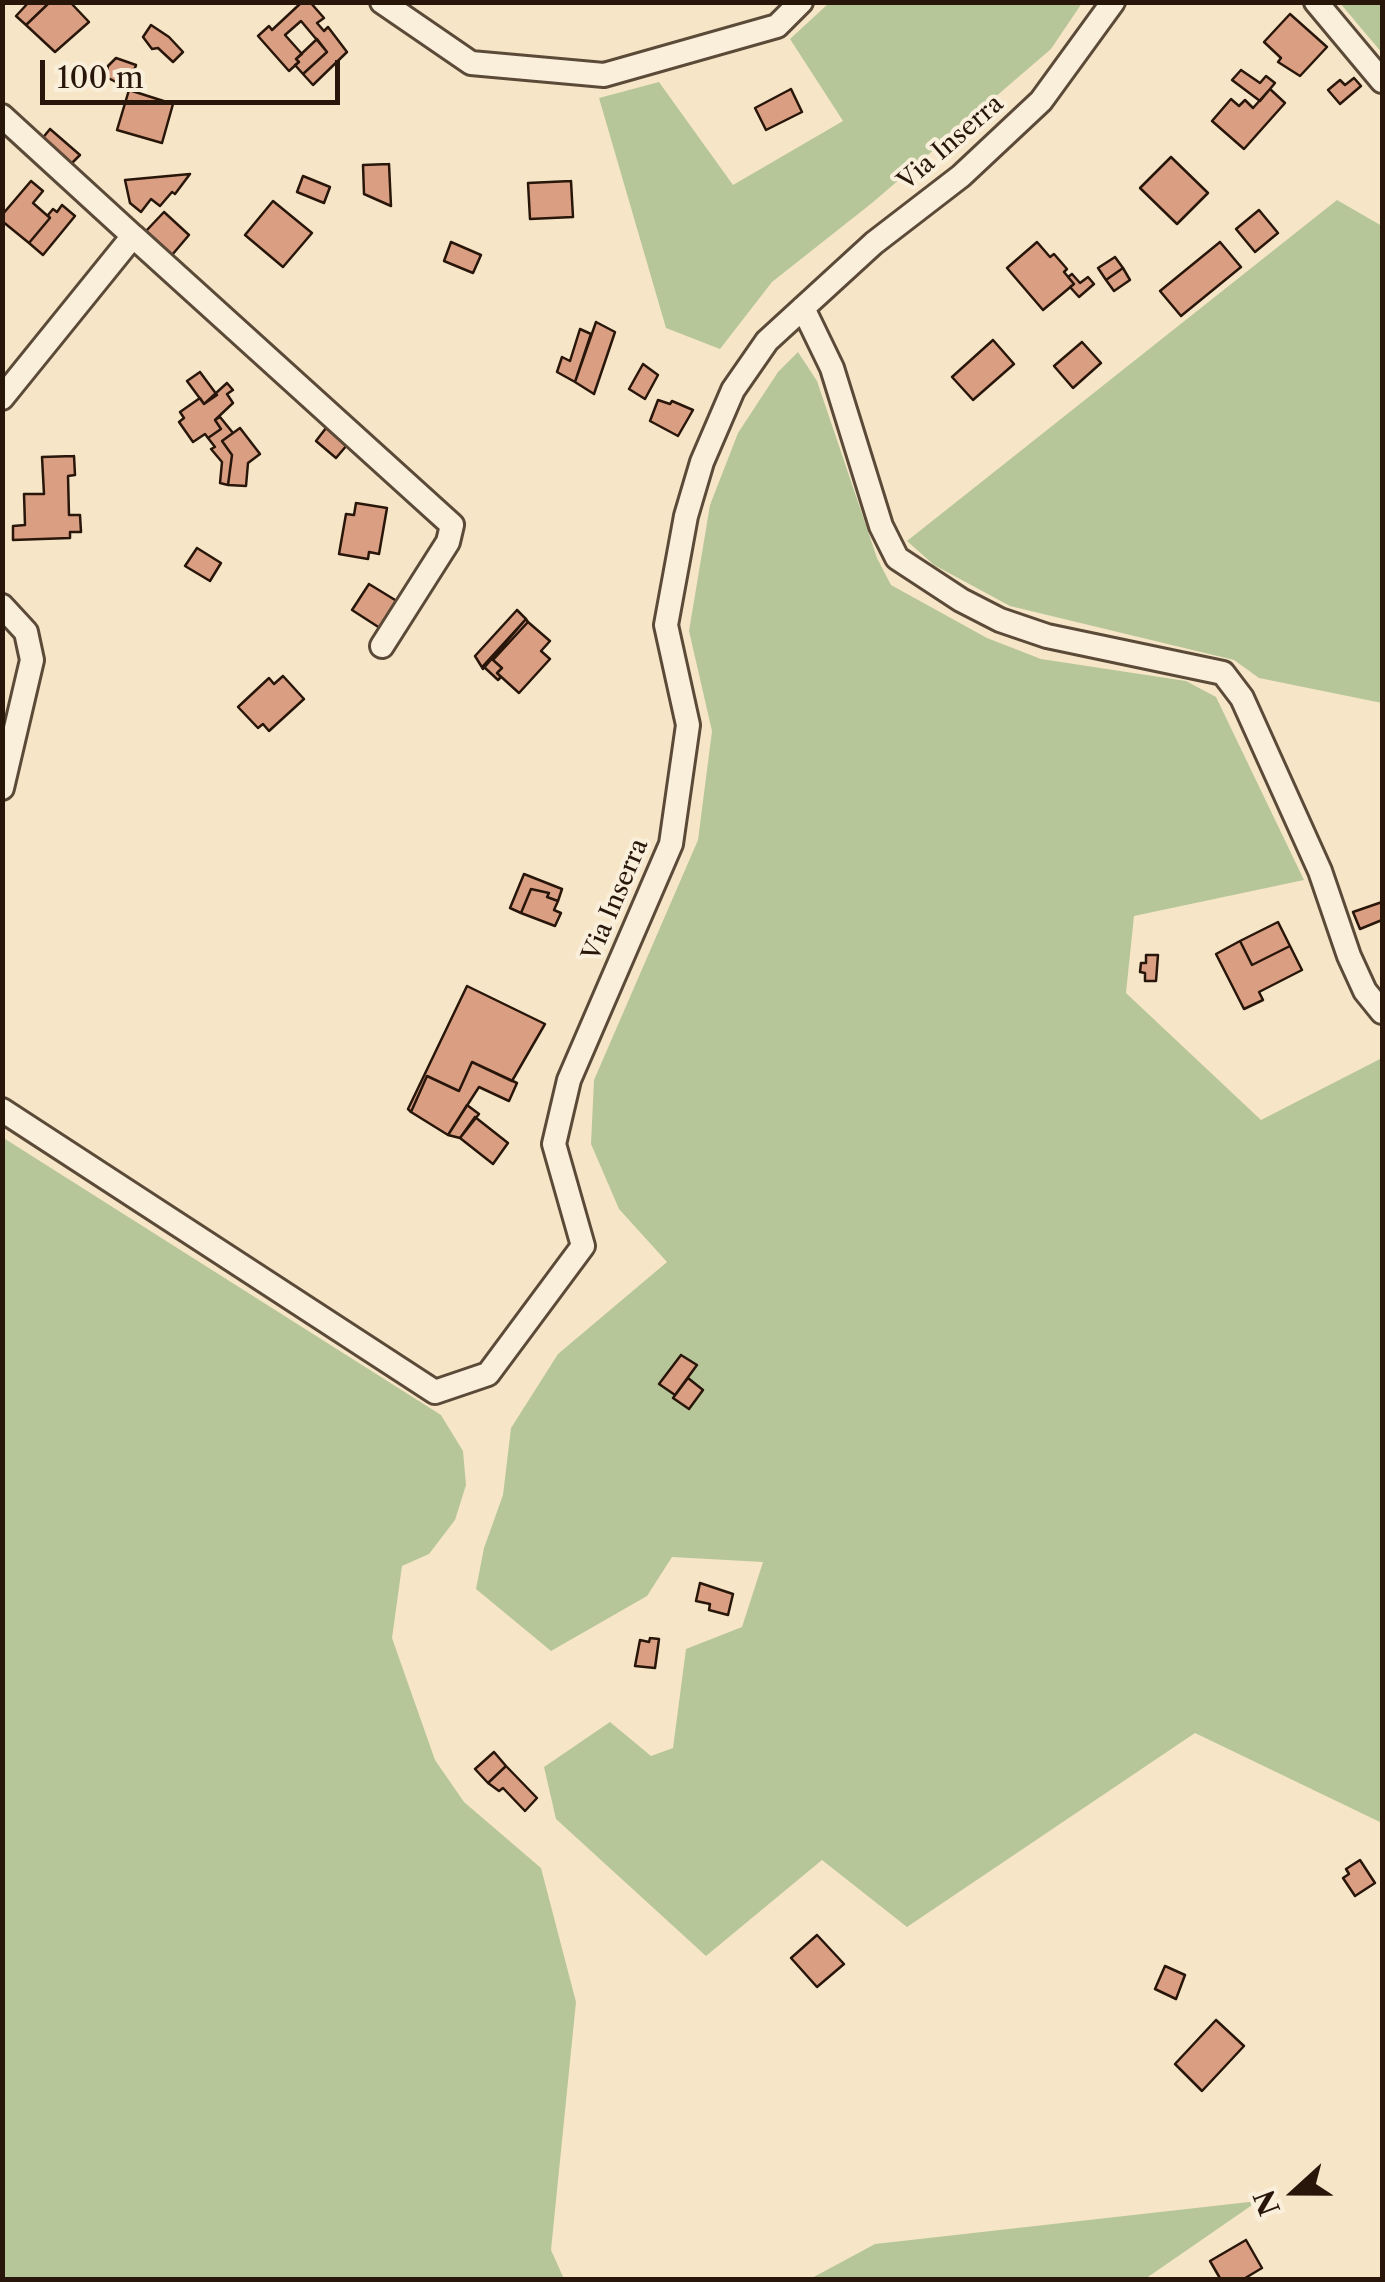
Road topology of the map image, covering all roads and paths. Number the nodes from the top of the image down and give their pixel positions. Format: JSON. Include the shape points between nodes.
{"nodes":[{"id":1,"x":382,"y":2,"type":"edge"},
{"id":2,"x":802,"y":2,"type":"edge"},
{"id":3,"x":1113,"y":2,"type":"edge"},
{"id":4,"x":1316,"y":2,"type":"edge"},
{"id":5,"x":1382,"y":81,"type":"edge"},
{"id":6,"x":2,"y":116,"type":"edge"},
{"id":7,"x":133,"y":236,"type":"junction"},
{"id":8,"x":803,"y":308,"type":"junction"},
{"id":9,"x":2,"y":398,"type":"edge"},
{"id":10,"x":2,"y":606,"type":"edge"},
{"id":11,"x":382,"y":646,"type":"dead end"},
{"id":12,"x":2,"y":788,"type":"edge"},
{"id":13,"x":1382,"y":1012,"type":"edge"},
{"id":14,"x":2,"y":1110,"type":"edge"}],
"edges":[{"from":1,"to":2,"type":"street","via":[[471,63],[604,75],[777,26]]},
{"from":3,"to":8,"type":"street","name":"Via Inserra","via":[[1041,101]]},
{"from":4,"to":5,"type":"street"},
{"from":6,"to":7,"type":"street"},
{"from":7,"to":9,"type":"street"},
{"from":7,"to":11,"type":"street","via":[[452,525],[448,542]]},
{"from":8,"to":13,"type":"street","via":[[832,368],[897,558],[1000,620],[1223,673],[1242,698],[1320,870],[1349,956]]},
{"from":8,"to":14,"type":"street","name":"Via Inserra","via":[[767,340],[733,390],[686,516],[666,625],[688,725],[670,844],[568,1080],[554,1144],[583,1246],[488,1374],[435,1392]]},
{"from":10,"to":12,"type":"street","via":[[26,632],[32,660]]}]}
